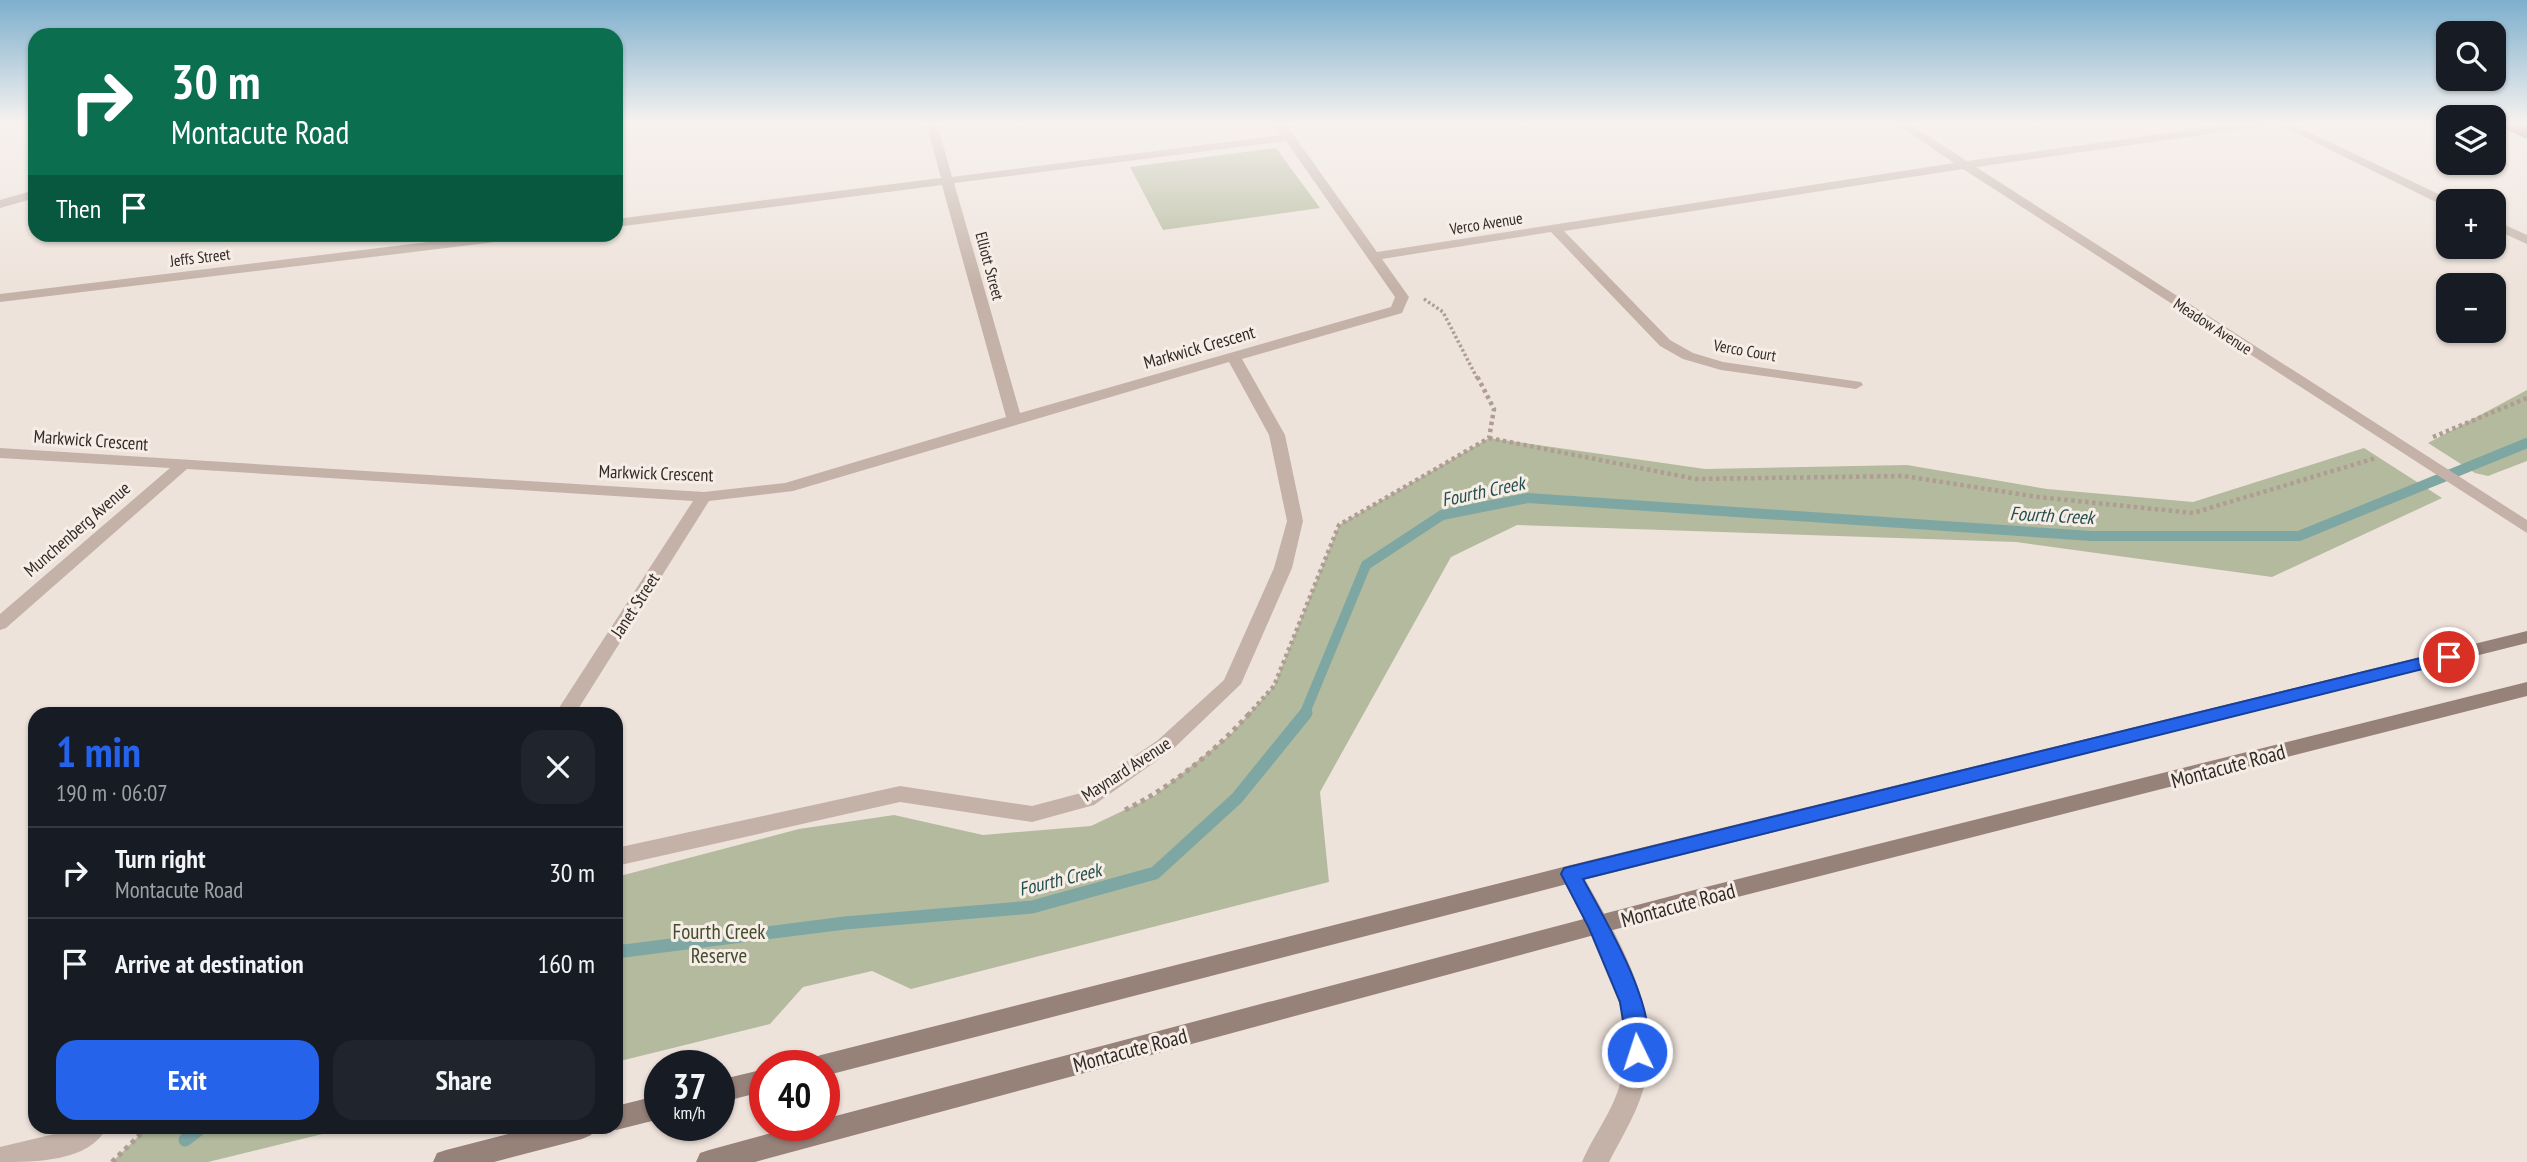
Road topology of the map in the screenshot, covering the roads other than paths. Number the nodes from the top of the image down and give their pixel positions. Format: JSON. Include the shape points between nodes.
{"nodes":[{"id":1,"x":948,"y":177,"type":"edge"},
{"id":2,"x":978,"y":177,"type":"edge"},
{"id":3,"x":1318,"y":177,"type":"edge"},
{"id":4,"x":1884,"y":177,"type":"edge"},
{"id":5,"x":1983,"y":177,"type":"edge"},
{"id":6,"x":2394,"y":177,"type":"edge"},
{"id":7,"x":949,"y":181,"type":"junction"},
{"id":8,"x":28,"y":196,"type":"edge"},
{"id":9,"x":2436,"y":197,"type":"edge"},
{"id":10,"x":0,"y":204,"type":"edge"},
{"id":11,"x":623,"y":222,"type":"edge"},
{"id":12,"x":1554,"y":228,"type":"junction"},
{"id":13,"x":2506,"y":230,"type":"edge"},
{"id":14,"x":2527,"y":240,"type":"edge"},
{"id":15,"x":464,"y":242,"type":"edge"},
{"id":16,"x":1375,"y":256,"type":"junction"},
{"id":17,"x":0,"y":299,"type":"edge"},
{"id":18,"x":1234,"y":358,"type":"junction"},
{"id":19,"x":1856,"y":385,"type":"dead end"},
{"id":20,"x":1014,"y":419,"type":"junction"},
{"id":21,"x":0,"y":453,"type":"edge"},
{"id":22,"x":182,"y":466,"type":"junction"},
{"id":23,"x":704,"y":497,"type":"junction"},
{"id":24,"x":2527,"y":528,"type":"edge"},
{"id":25,"x":0,"y":624,"type":"edge"},
{"id":26,"x":2527,"y":637,"type":"edge"},
{"id":27,"x":2527,"y":689,"type":"edge"},
{"id":28,"x":569,"y":707,"type":"edge"},
{"id":29,"x":623,"y":855,"type":"edge"},
{"id":30,"x":1571,"y":874,"type":"junction"},
{"id":31,"x":1598,"y":926,"type":"junction"},
{"id":32,"x":840,"y":1061,"type":"edge"},
{"id":33,"x":644,"y":1111,"type":"edge"},
{"id":34,"x":623,"y":1116,"type":"edge"},
{"id":35,"x":86,"y":1134,"type":"edge"},
{"id":36,"x":555,"y":1134,"type":"edge"},
{"id":37,"x":0,"y":1159,"type":"edge"},
{"id":38,"x":446,"y":1162,"type":"edge"},
{"id":39,"x":709,"y":1162,"type":"edge"},
{"id":40,"x":1595,"y":1162,"type":"edge"}],
"edges":[{"from":1,"to":7,"type":"street","name":"Elliott Street"},
{"from":2,"to":7,"type":"street"},
{"from":3,"to":16,"type":"street"},
{"from":4,"to":12,"type":"street","name":"Verco Avenue"},
{"from":5,"to":24,"type":"street","name":"Meadow Avenue"},
{"from":6,"to":9,"type":"street"},
{"from":7,"to":11,"type":"street"},
{"from":7,"to":20,"type":"street","name":"Elliott Street"},
{"from":8,"to":10,"type":"street"},
{"from":12,"to":16,"type":"street","name":"Verco Avenue"},
{"from":12,"to":19,"type":"street","name":"Verco Court","via":[[1665,343],[1688,356],[1721,366]]},
{"from":13,"to":14,"type":"street"},
{"from":15,"to":17,"type":"street","name":"Jeffs Street"},
{"from":16,"to":18,"type":"street","name":"Markwick Crescent","via":[[1402,297],[1397,310]]},
{"from":18,"to":20,"type":"street","name":"Markwick Crescent"},
{"from":18,"to":29,"type":"street","name":"Maynard Avenue","via":[[1277,435],[1295,521],[1283,568],[1233,684],[1166,745],[1087,799],[1032,814],[900,794]]},
{"from":20,"to":23,"type":"street","name":"Markwick Crescent","via":[[787,488]]},
{"from":21,"to":22,"type":"street","name":"Markwick Crescent"},
{"from":22,"to":23,"type":"street","name":"Markwick Crescent"},
{"from":22,"to":25,"type":"street","name":"Munchenberg Avenue"},
{"from":23,"to":28,"type":"street","name":"Janet Street"},
{"from":26,"to":30,"type":"main road"},
{"from":27,"to":31,"type":"main road","name":"Montacute Road"},
{"from":30,"to":31,"type":"street"},
{"from":30,"to":32,"type":"main road"},
{"from":31,"to":39,"type":"main road","name":"Montacute Road"},
{"from":31,"to":40,"type":"street","via":[[1631,1002],[1638,1032],[1636,1072]]},
{"from":33,"to":34,"type":"main road"},
{"from":35,"to":37,"type":"street","via":[[78,1141]]},
{"from":36,"to":38,"type":"main road"}]}
